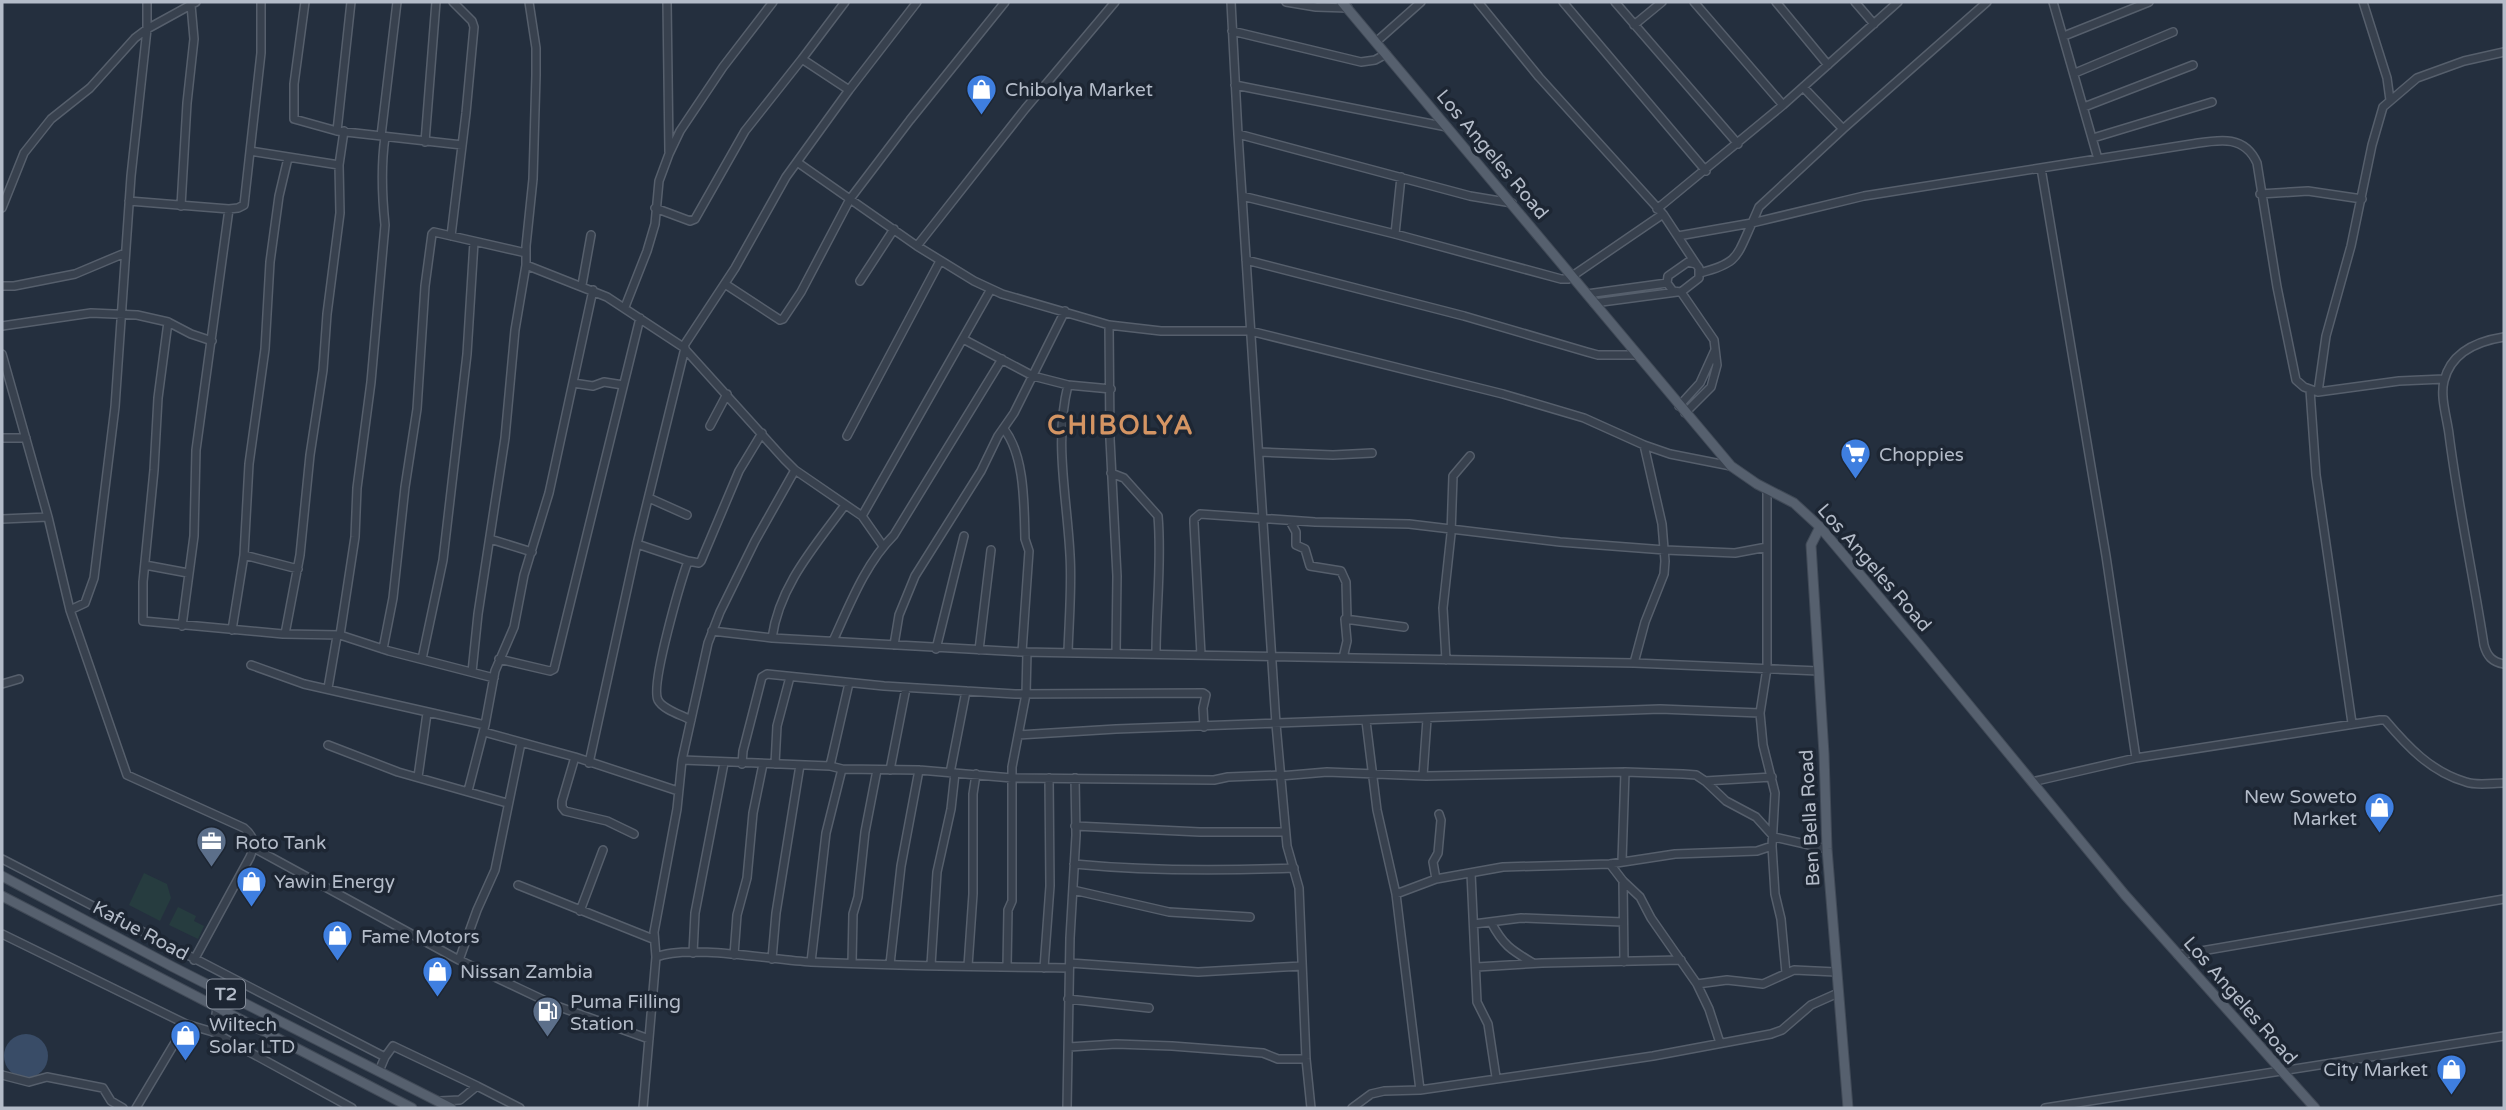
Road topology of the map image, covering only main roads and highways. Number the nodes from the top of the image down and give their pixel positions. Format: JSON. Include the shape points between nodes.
{"nodes":[{"id":1,"x":1345,"y":5,"type":"edge"},
{"id":2,"x":1820,"y":527,"type":"junction"},
{"id":3,"x":2,"y":876,"type":"edge"},
{"id":4,"x":2,"y":896,"type":"edge"},
{"id":5,"x":403,"y":1106,"type":"edge"},
{"id":6,"x":412,"y":1108,"type":"edge"},
{"id":7,"x":451,"y":1108,"type":"edge"},
{"id":8,"x":1848,"y":1108,"type":"edge"},
{"id":9,"x":2315,"y":1108,"type":"edge"}],
"edges":[{"from":1,"to":2,"type":"main road","name":"Los Angeles Road","via":[[1731,466],[1794,503]]},
{"from":2,"to":8,"type":"main road","name":"Ben Bella Road","via":[[1811,545],[1827,849]]},
{"from":2,"to":9,"type":"main road","name":"Los Angeles Road","via":[[2178,955]]},
{"from":3,"to":7,"type":"main road","name":"Kafue Road","number":"T2"},
{"from":4,"to":5,"type":"main road","name":"Kafue Road","number":"T2"},
{"from":5,"to":6,"type":"main road","name":"Kafue Road","number":"T2"}]}
